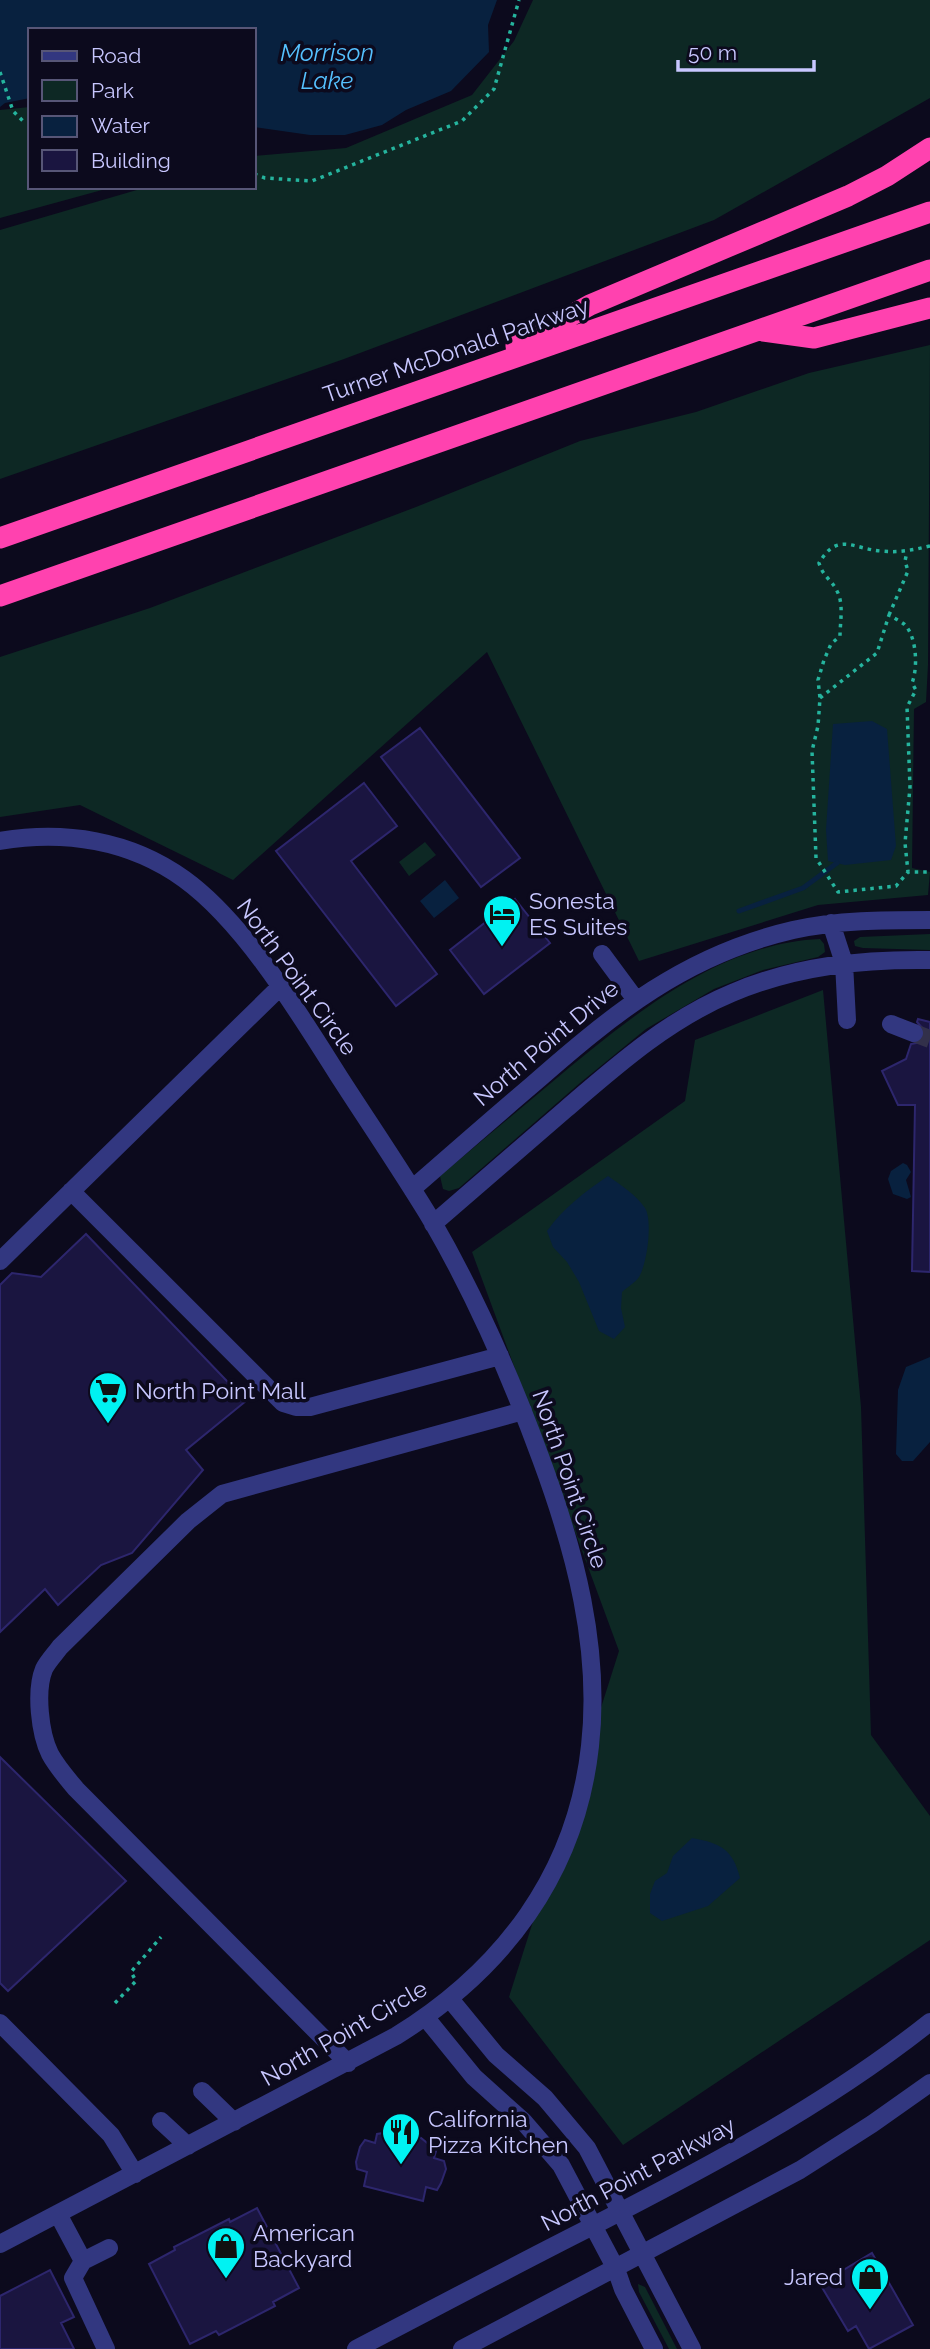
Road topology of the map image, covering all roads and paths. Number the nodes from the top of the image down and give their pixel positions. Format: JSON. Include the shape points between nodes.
{"nodes":[{"id":1,"x":519,"y":0,"type":"edge"},
{"id":2,"x":0,"y":72,"type":"edge"},
{"id":3,"x":28,"y":121,"type":"edge"},
{"id":4,"x":930,"y":148,"type":"edge"},
{"id":5,"x":256,"y":175,"type":"edge"},
{"id":6,"x":930,"y":212,"type":"edge"},
{"id":7,"x":930,"y":270,"type":"edge"},
{"id":8,"x":930,"y":308,"type":"edge"},
{"id":9,"x":758,"y":331,"type":"junction"},
{"id":10,"x":459,"y":376,"type":"junction"},
{"id":11,"x":0,"y":538,"type":"edge"},
{"id":12,"x":930,"y":546,"type":"edge"},
{"id":13,"x":907,"y":552,"type":"junction"},
{"id":14,"x":0,"y":596,"type":"edge"},
{"id":15,"x":889,"y":615,"type":"junction"},
{"id":16,"x":820,"y":698,"type":"junction"},
{"id":17,"x":0,"y":841,"type":"edge"},
{"id":18,"x":908,"y":872,"type":"junction"},
{"id":19,"x":930,"y":872,"type":"edge"},
{"id":20,"x":930,"y":920,"type":"edge"},
{"id":21,"x":831,"y":923,"type":"junction"},
{"id":22,"x":602,"y":954,"type":"dead end"},
{"id":23,"x":930,"y":960,"type":"edge"},
{"id":24,"x":844,"y":963,"type":"junction"},
{"id":25,"x":280,"y":987,"type":"junction"},
{"id":26,"x":636,"y":1000,"type":"junction"},
{"id":27,"x":848,"y":1020,"type":"dead end"},
{"id":28,"x":891,"y":1024,"type":"dead end"},
{"id":29,"x":914,"y":1033,"type":"tunnel mouth"},
{"id":30,"x":412,"y":1189,"type":"junction"},
{"id":31,"x":71,"y":1191,"type":"junction"},
{"id":32,"x":433,"y":1224,"type":"junction"},
{"id":33,"x":0,"y":1261,"type":"edge"},
{"id":34,"x":500,"y":1356,"type":"junction"},
{"id":35,"x":523,"y":1411,"type":"junction"},
{"id":36,"x":162,"y":1937,"type":"dead end"},
{"id":37,"x":450,"y":1999,"type":"junction"},
{"id":38,"x":115,"y":2003,"type":"dead end"},
{"id":39,"x":426,"y":2018,"type":"junction"},
{"id":40,"x":930,"y":2022,"type":"edge"},
{"id":41,"x":0,"y":2023,"type":"edge"},
{"id":42,"x":348,"y":2063,"type":"junction"},
{"id":43,"x":930,"y":2083,"type":"edge"},
{"id":44,"x":202,"y":2091,"type":"dead end"},
{"id":45,"x":162,"y":2121,"type":"dead end"},
{"id":46,"x":234,"y":2122,"type":"junction"},
{"id":47,"x":188,"y":2146,"type":"junction"},
{"id":48,"x":135,"y":2174,"type":"junction"},
{"id":49,"x":622,"y":2211,"type":"junction"},
{"id":50,"x":58,"y":2214,"type":"junction"},
{"id":51,"x":594,"y":2225,"type":"junction"},
{"id":52,"x":0,"y":2244,"type":"edge"},
{"id":53,"x":109,"y":2248,"type":"dead end"},
{"id":54,"x":644,"y":2255,"type":"junction"},
{"id":55,"x":83,"y":2261,"type":"junction"},
{"id":56,"x":616,"y":2269,"type":"junction"},
{"id":57,"x":106,"y":2349,"type":"edge"},
{"id":58,"x":356,"y":2349,"type":"edge"},
{"id":59,"x":461,"y":2349,"type":"edge"},
{"id":60,"x":654,"y":2349,"type":"edge"},
{"id":61,"x":692,"y":2349,"type":"edge"}],
"edges":[{"from":1,"to":5,"type":"path","via":[[494,89],[462,121],[312,181]]},
{"from":2,"to":3,"type":"path","via":[[13,111]]},
{"from":4,"to":10,"type":"highway","via":[[848,196],[590,306]]},
{"from":6,"to":10,"type":"highway","name":"Turner McDonald Parkway"},
{"from":7,"to":9,"type":"highway"},
{"from":8,"to":9,"type":"highway","via":[[814,338]]},
{"from":9,"to":14,"type":"highway"},
{"from":10,"to":11,"type":"highway","name":"Turner McDonald Parkway"},
{"from":12,"to":13,"type":"path"},
{"from":13,"to":15,"type":"path","via":[[908,571]]},
{"from":13,"to":16,"type":"path","via":[[838,544],[818,563],[841,604],[840,636],[824,660],[818,680]]},
{"from":15,"to":16,"type":"path","via":[[877,653]]},
{"from":15,"to":18,"type":"path","via":[[905,625],[913,640],[916,674],[912,683],[916,690],[906,707]]},
{"from":16,"to":18,"type":"path","via":[[812,751],[816,859],[838,892],[896,886]]},
{"from":17,"to":25,"type":"street","name":"North Point Circle","via":[[72,837],[100,841],[149,859],[187,881],[211,903]]},
{"from":18,"to":19,"type":"path"},
{"from":20,"to":21,"type":"street","name":"North Point Drive"},
{"from":21,"to":24,"type":"street"},
{"from":21,"to":26,"type":"street","name":"North Point Drive","via":[[714,955]]},
{"from":22,"to":26,"type":"street"},
{"from":23,"to":24,"type":"street"},
{"from":24,"to":27,"type":"street"},
{"from":24,"to":32,"type":"street","via":[[730,993],[668,1028],[622,1061]]},
{"from":25,"to":30,"type":"street","name":"North Point Circle"},
{"from":25,"to":31,"type":"street"},
{"from":26,"to":30,"type":"street","name":"North Point Drive","via":[[596,1028]]},
{"from":28,"to":29,"type":"street"},
{"from":30,"to":32,"type":"street","name":"North Point Circle"},
{"from":31,"to":33,"type":"street"},
{"from":31,"to":34,"type":"street","via":[[284,1403],[310,1407]]},
{"from":32,"to":34,"type":"street","name":"North Point Circle"},
{"from":34,"to":35,"type":"street","name":"North Point Circle"},
{"from":35,"to":37,"type":"street","name":"North Point Circle","via":[[571,1546],[582,1595],[591,1671],[590,1746],[581,1797],[554,1874],[519,1928]]},
{"from":35,"to":42,"type":"street","via":[[222,1494],[188,1521],[60,1647],[44,1669],[44,1738],[61,1771]]},
{"from":36,"to":38,"type":"path","via":[[131,1972],[136,1981]]},
{"from":37,"to":39,"type":"street","name":"North Point Circle"},
{"from":37,"to":49,"type":"street","via":[[496,2055],[568,2123]]},
{"from":39,"to":42,"type":"street","name":"North Point Circle"},
{"from":39,"to":51,"type":"street","via":[[474,2077],[545,2144]]},
{"from":40,"to":49,"type":"street","name":"North Point Parkway","via":[[775,2128]]},
{"from":41,"to":48,"type":"street","via":[[111,2135]]},
{"from":42,"to":46,"type":"street","name":"North Point Circle"},
{"from":43,"to":54,"type":"street","via":[[800,2170]]},
{"from":44,"to":46,"type":"street"},
{"from":45,"to":47,"type":"street"},
{"from":46,"to":47,"type":"street","name":"North Point Circle"},
{"from":47,"to":48,"type":"street","name":"North Point Circle"},
{"from":48,"to":50,"type":"street","name":"North Point Circle"},
{"from":49,"to":51,"type":"street","name":"North Point Parkway"},
{"from":49,"to":54,"type":"street"},
{"from":50,"to":52,"type":"street","name":"North Point Circle"},
{"from":50,"to":55,"type":"street"},
{"from":51,"to":56,"type":"street"},
{"from":51,"to":58,"type":"street","name":"North Point Parkway"},
{"from":53,"to":55,"type":"street"},
{"from":54,"to":56,"type":"street"},
{"from":54,"to":61,"type":"street"},
{"from":55,"to":57,"type":"street","via":[[73,2278]]},
{"from":56,"to":59,"type":"street"},
{"from":56,"to":60,"type":"street"}]}
